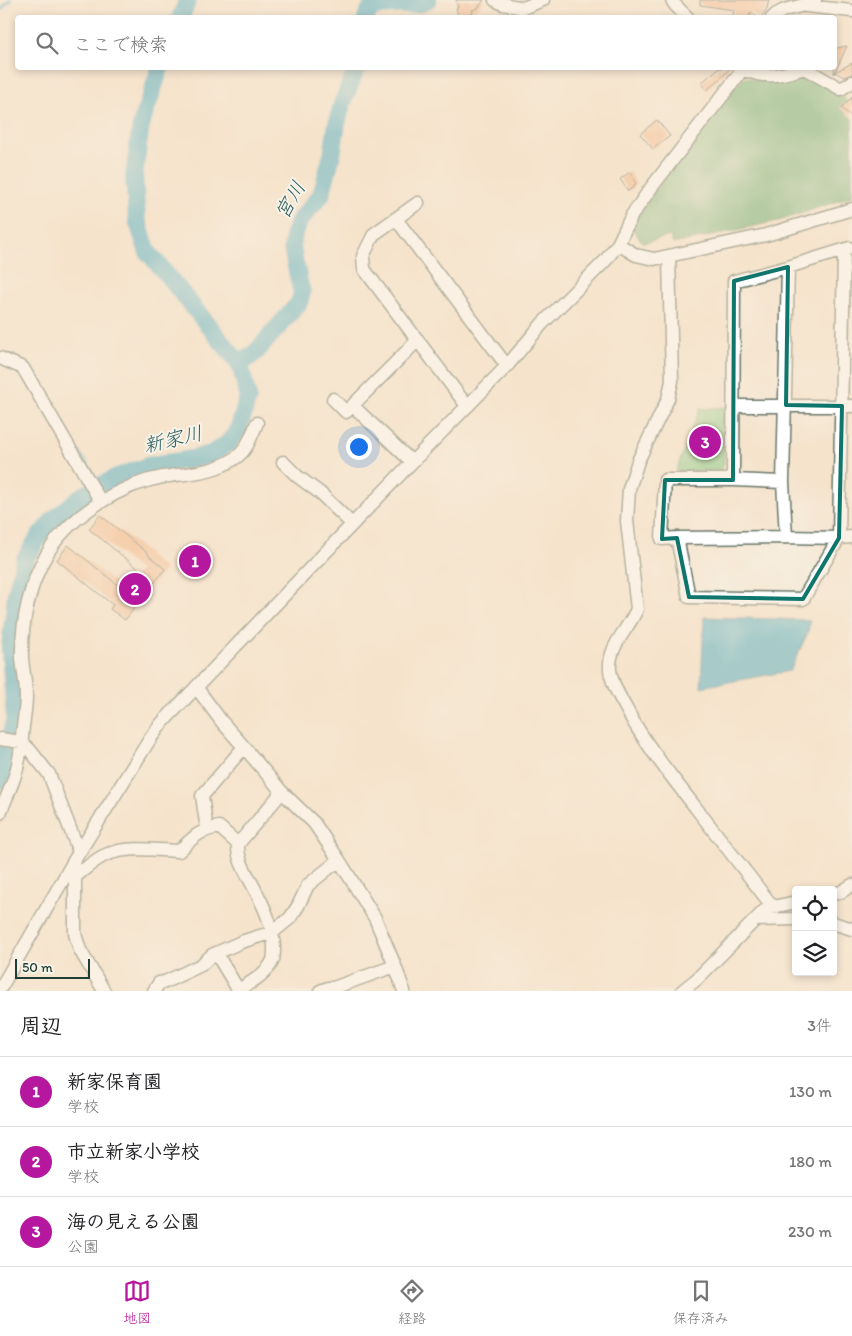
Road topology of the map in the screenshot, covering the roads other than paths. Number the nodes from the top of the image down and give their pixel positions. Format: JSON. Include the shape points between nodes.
{"nodes":[{"id":1,"x":495,"y":0,"type":"edge"},
{"id":2,"x":543,"y":0,"type":"edge"},
{"id":3,"x":672,"y":0,"type":"edge"},
{"id":4,"x":811,"y":3,"type":"edge"},
{"id":5,"x":852,"y":11,"type":"edge"},
{"id":6,"x":685,"y":15,"type":"edge"},
{"id":7,"x":775,"y":15,"type":"edge"},
{"id":8,"x":741,"y":70,"type":"edge"},
{"id":9,"x":746,"y":70,"type":"edge"},
{"id":10,"x":798,"y":70,"type":"edge"},
{"id":11,"x":808,"y":70,"type":"edge"},
{"id":12,"x":852,"y":82,"type":"edge"},
{"id":13,"x":418,"y":203,"type":"dead end"},
{"id":14,"x":852,"y":209,"type":"edge"},
{"id":15,"x":396,"y":219,"type":"junction"},
{"id":16,"x":618,"y":244,"type":"junction"},
{"id":17,"x":848,"y":248,"type":"edge"},
{"id":18,"x":669,"y":257,"type":"junction"},
{"id":19,"x":788,"y":267,"type":"junction"},
{"id":20,"x":418,"y":340,"type":"junction"},
{"id":21,"x":0,"y":358,"type":"edge"},
{"id":22,"x":507,"y":366,"type":"junction"},
{"id":23,"x":333,"y":399,"type":"dead end"},
{"id":24,"x":786,"y":405,"type":"junction"},
{"id":25,"x":352,"y":406,"type":"junction"},
{"id":26,"x":467,"y":406,"type":"junction"},
{"id":27,"x":734,"y":406,"type":"junction"},
{"id":28,"x":847,"y":406,"type":"edge"},
{"id":29,"x":257,"y":423,"type":"dead end"},
{"id":30,"x":283,"y":462,"type":"dead end"},
{"id":31,"x":412,"y":462,"type":"junction"},
{"id":32,"x":733,"y":480,"type":"junction"},
{"id":33,"x":784,"y":482,"type":"junction"},
{"id":34,"x":101,"y":502,"type":"junction"},
{"id":35,"x":352,"y":524,"type":"junction"},
{"id":36,"x":786,"y":537,"type":"junction"},
{"id":37,"x":846,"y":537,"type":"edge"},
{"id":38,"x":677,"y":538,"type":"junction"},
{"id":39,"x":196,"y":687,"type":"junction"},
{"id":40,"x":0,"y":739,"type":"edge"},
{"id":41,"x":21,"y":742,"type":"junction"},
{"id":42,"x":244,"y":748,"type":"junction"},
{"id":43,"x":282,"y":792,"type":"junction"},
{"id":44,"x":0,"y":813,"type":"edge"},
{"id":45,"x":207,"y":830,"type":"junction"},
{"id":46,"x":238,"y":844,"type":"junction"},
{"id":47,"x":77,"y":856,"type":"junction"},
{"id":48,"x":339,"y":860,"type":"junction"},
{"id":49,"x":75,"y":877,"type":"junction"},
{"id":50,"x":852,"y":885,"type":"edge"},
{"id":51,"x":837,"y":893,"type":"edge"},
{"id":52,"x":792,"y":903,"type":"edge"},
{"id":53,"x":773,"y":907,"type":"junction"},
{"id":54,"x":792,"y":919,"type":"edge"},
{"id":55,"x":755,"y":920,"type":"junction"},
{"id":56,"x":837,"y":924,"type":"edge"},
{"id":57,"x":852,"y":929,"type":"edge"},
{"id":58,"x":273,"y":932,"type":"junction"},
{"id":59,"x":216,"y":953,"type":"junction"},
{"id":60,"x":395,"y":966,"type":"junction"},
{"id":61,"x":0,"y":990,"type":"edge"},
{"id":62,"x":239,"y":990,"type":"edge"},
{"id":63,"x":104,"y":991,"type":"edge"},
{"id":64,"x":154,"y":991,"type":"edge"},
{"id":65,"x":320,"y":991,"type":"edge"},
{"id":66,"x":404,"y":991,"type":"edge"},
{"id":67,"x":682,"y":991,"type":"edge"}],
"edges":[{"from":1,"to":2,"type":"street","via":[[523,8]]},
{"from":3,"to":6,"type":"street"},
{"from":4,"to":5,"type":"street"},
{"from":4,"to":7,"type":"street"},
{"from":8,"to":16,"type":"street","via":[[650,188]]},
{"from":9,"to":10,"type":"street","via":[[770,77]]},
{"from":11,"to":12,"type":"street","via":[[841,89]]},
{"from":13,"to":15,"type":"street"},
{"from":14,"to":18,"type":"street","via":[[766,235]]},
{"from":15,"to":20,"type":"street","via":[[374,234],[363,256],[364,269]]},
{"from":15,"to":22,"type":"street"},
{"from":16,"to":18,"type":"street","via":[[636,255],[654,259]]},
{"from":16,"to":22,"type":"street"},
{"from":17,"to":19,"type":"street"},
{"from":17,"to":28,"type":"street"},
{"from":18,"to":53,"type":"street","via":[[672,380],[668,399],[638,461],[629,489],[627,521],[637,609],[614,646],[610,671],[621,699],[659,761]]},
{"from":19,"to":24,"type":"street"},
{"from":19,"to":27,"type":"street","via":[[734,281]]},
{"from":20,"to":25,"type":"street"},
{"from":20,"to":26,"type":"street"},
{"from":21,"to":34,"type":"street","via":[[23,368]]},
{"from":22,"to":26,"type":"street"},
{"from":23,"to":25,"type":"street","via":[[346,412]]},
{"from":24,"to":27,"type":"street"},
{"from":24,"to":28,"type":"street"},
{"from":24,"to":33,"type":"street"},
{"from":25,"to":31,"type":"street"},
{"from":26,"to":31,"type":"street"},
{"from":27,"to":32,"type":"street"},
{"from":28,"to":37,"type":"street"},
{"from":29,"to":34,"type":"street","via":[[240,454],[228,463],[207,471],[143,482]]},
{"from":30,"to":35,"type":"street"},
{"from":31,"to":35,"type":"street"},
{"from":32,"to":33,"type":"street"},
{"from":32,"to":38,"type":"street","via":[[665,480],[662,539]]},
{"from":33,"to":36,"type":"street"},
{"from":34,"to":41,"type":"street","via":[[67,528],[50,548],[38,570],[22,636],[26,694]]},
{"from":35,"to":39,"type":"street"},
{"from":36,"to":37,"type":"street"},
{"from":36,"to":38,"type":"street"},
{"from":37,"to":38,"type":"street","via":[[803,598],[689,597]]},
{"from":39,"to":42,"type":"street"},
{"from":39,"to":47,"type":"street","via":[[150,739]]},
{"from":40,"to":41,"type":"street"},
{"from":41,"to":44,"type":"street","via":[[18,764]]},
{"from":41,"to":47,"type":"street","via":[[48,774]]},
{"from":42,"to":43,"type":"street"},
{"from":42,"to":45,"type":"street","via":[[202,796]]},
{"from":43,"to":46,"type":"street"},
{"from":43,"to":48,"type":"street","via":[[314,823]]},
{"from":45,"to":46,"type":"street","via":[[219,828]]},
{"from":45,"to":49,"type":"street","via":[[196,834],[179,851],[108,854]]},
{"from":46,"to":58,"type":"street","via":[[242,864]]},
{"from":47,"to":49,"type":"street"},
{"from":47,"to":61,"type":"street"},
{"from":48,"to":58,"type":"street","via":[[308,886],[290,918]]},
{"from":48,"to":60,"type":"street","via":[[375,918]]},
{"from":49,"to":63,"type":"street","via":[[75,934],[80,950]]},
{"from":50,"to":51,"type":"street"},
{"from":52,"to":53,"type":"street"},
{"from":53,"to":55,"type":"street"},
{"from":54,"to":55,"type":"street"},
{"from":55,"to":67,"type":"street"},
{"from":56,"to":57,"type":"street"},
{"from":58,"to":59,"type":"street"},
{"from":58,"to":62,"type":"street","via":[[274,958],[268,968]]},
{"from":59,"to":62,"type":"street"},
{"from":59,"to":64,"type":"street","via":[[201,965],[159,983]]},
{"from":60,"to":65,"type":"street"},
{"from":60,"to":66,"type":"street"}]}
